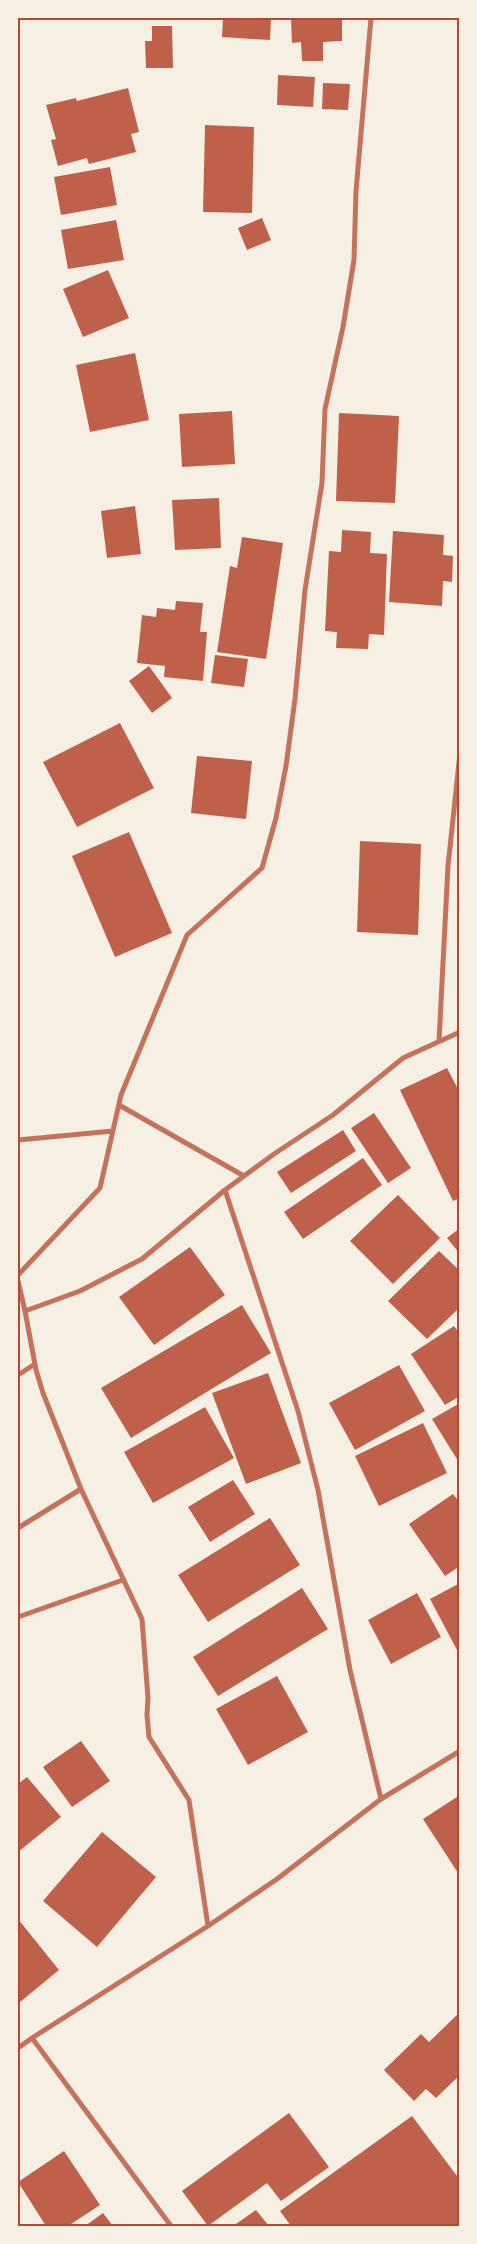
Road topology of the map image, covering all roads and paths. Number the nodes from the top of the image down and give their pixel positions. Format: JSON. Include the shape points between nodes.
{"nodes":[{"id":1,"x":371,"y":18,"type":"edge"},
{"id":2,"x":460,"y":753,"type":"edge"},
{"id":3,"x":460,"y":1032,"type":"edge"},
{"id":4,"x":439,"y":1041,"type":"junction"},
{"id":5,"x":119,"y":1105,"type":"junction"},
{"id":6,"x":113,"y":1131,"type":"junction"},
{"id":7,"x":18,"y":1140,"type":"edge"},
{"id":8,"x":244,"y":1176,"type":"junction"},
{"id":9,"x":225,"y":1190,"type":"junction"},
{"id":10,"x":18,"y":1275,"type":"edge"},
{"id":11,"x":18,"y":1281,"type":"edge"},
{"id":12,"x":25,"y":1311,"type":"junction"},
{"id":13,"x":35,"y":1364,"type":"junction"},
{"id":14,"x":18,"y":1375,"type":"edge"},
{"id":15,"x":81,"y":1489,"type":"junction"},
{"id":16,"x":18,"y":1528,"type":"edge"},
{"id":17,"x":123,"y":1580,"type":"junction"},
{"id":18,"x":18,"y":1617,"type":"edge"},
{"id":19,"x":460,"y":1751,"type":"edge"},
{"id":20,"x":381,"y":1799,"type":"junction"},
{"id":21,"x":208,"y":1926,"type":"junction"},
{"id":22,"x":32,"y":2038,"type":"junction"},
{"id":23,"x":18,"y":2048,"type":"edge"},
{"id":24,"x":171,"y":2226,"type":"edge"}],
"edges":[{"from":1,"to":5,"type":"street","via":[[354,260],[325,409],[322,483],[305,590],[294,709],[276,818],[262,868],[187,934]]},
{"from":2,"to":4,"type":"street","via":[[448,866]]},
{"from":3,"to":4,"type":"street"},
{"from":4,"to":8,"type":"street","via":[[403,1058],[333,1114]]},
{"from":5,"to":6,"type":"street"},
{"from":5,"to":8,"type":"street"},
{"from":6,"to":7,"type":"street"},
{"from":6,"to":10,"type":"street","via":[[100,1188]]},
{"from":8,"to":9,"type":"street"},
{"from":9,"to":12,"type":"street","via":[[142,1259],[80,1291]]},
{"from":9,"to":20,"type":"street","via":[[298,1410],[318,1490],[350,1670]]},
{"from":11,"to":12,"type":"street"},
{"from":12,"to":13,"type":"street"},
{"from":13,"to":14,"type":"street"},
{"from":13,"to":15,"type":"street","via":[[43,1393]]},
{"from":15,"to":16,"type":"street"},
{"from":15,"to":17,"type":"street"},
{"from":17,"to":18,"type":"street"},
{"from":17,"to":21,"type":"street","via":[[142,1619],[149,1737],[189,1800]]},
{"from":19,"to":20,"type":"street"},
{"from":20,"to":21,"type":"street","via":[[277,1879]]},
{"from":21,"to":22,"type":"street"},
{"from":22,"to":23,"type":"street"},
{"from":22,"to":24,"type":"street"}]}
